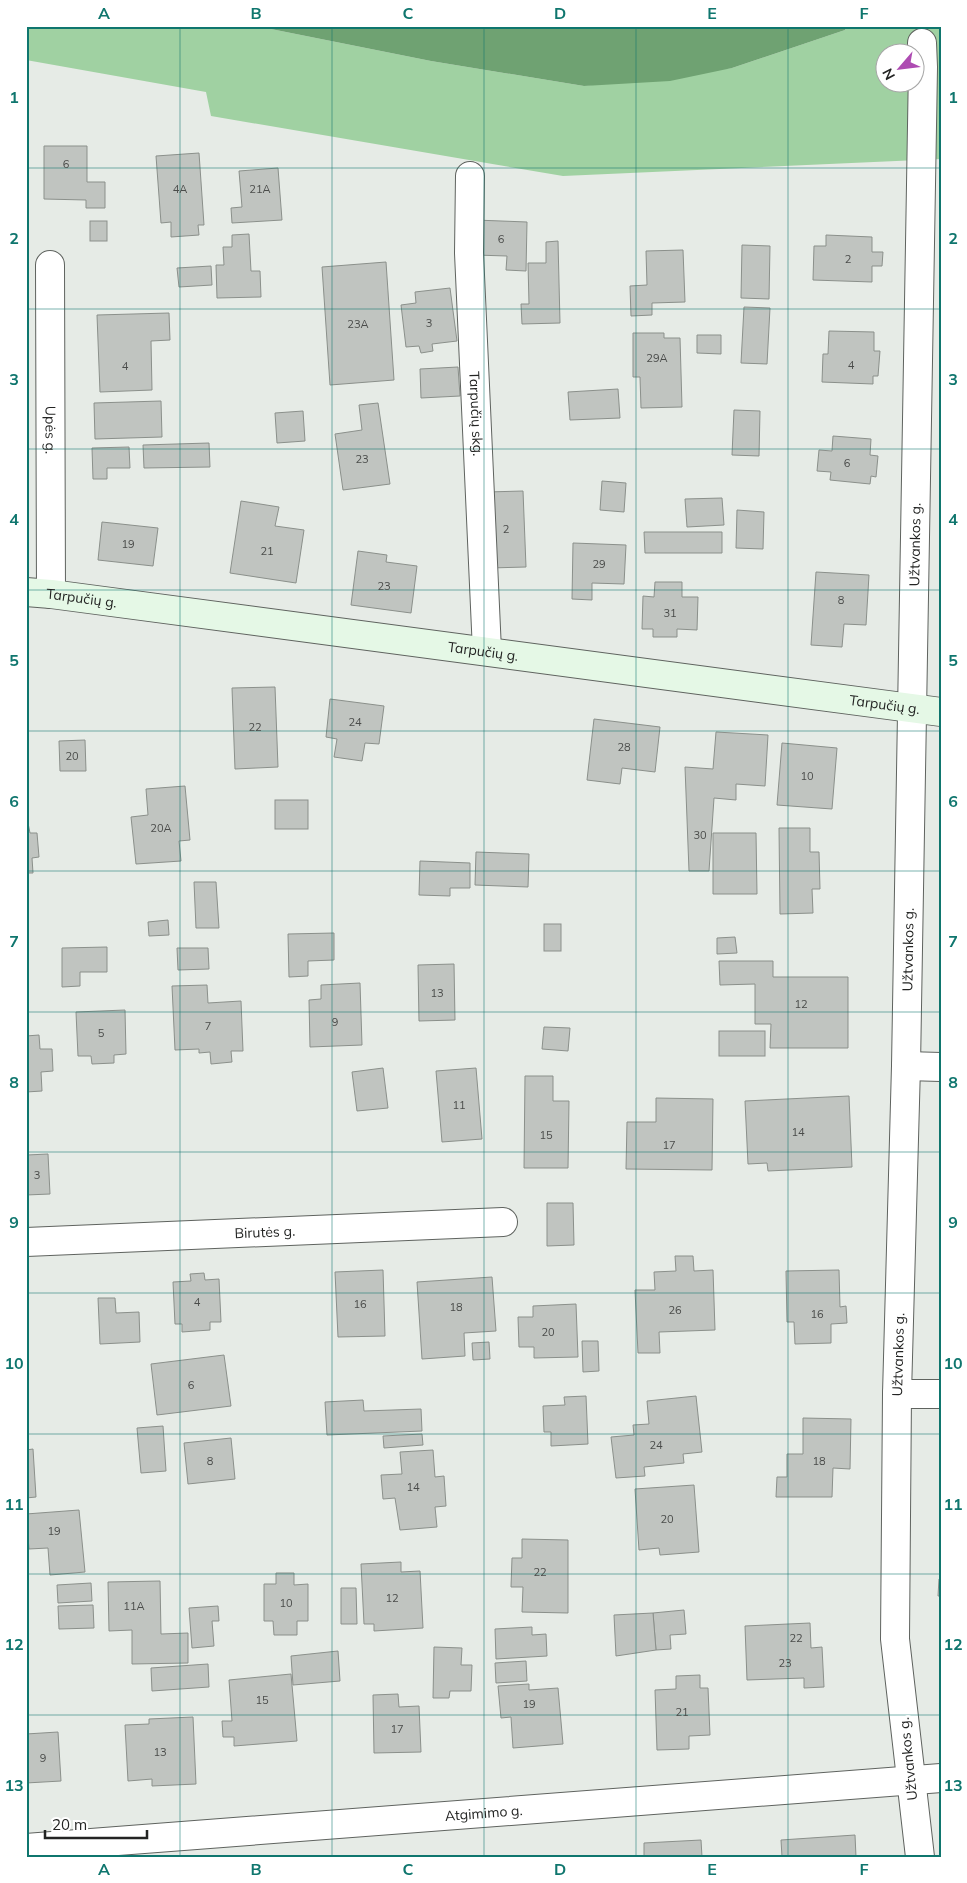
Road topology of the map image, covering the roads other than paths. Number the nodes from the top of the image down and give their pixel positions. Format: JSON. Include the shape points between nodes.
{"nodes":[{"id":1,"x":929,"y":59,"type":"edge"},
{"id":2,"x":470,"y":176,"type":"dead end"},
{"id":3,"x":50,"y":266,"type":"dead end"},
{"id":4,"x":39,"y":593,"type":"edge"},
{"id":5,"x":487,"y":651,"type":"junction"},
{"id":6,"x":912,"y":709,"type":"junction"},
{"id":7,"x":941,"y":712,"type":"edge"},
{"id":8,"x":906,"y":1066,"type":"junction"},
{"id":9,"x":941,"y":1067,"type":"edge"},
{"id":10,"x":503,"y":1222,"type":"dead end"},
{"id":11,"x":26,"y":1242,"type":"edge"},
{"id":12,"x":897,"y":1394,"type":"junction"},
{"id":13,"x":941,"y":1394,"type":"edge"},
{"id":14,"x":941,"y":1778,"type":"edge"},
{"id":15,"x":910,"y":1780,"type":"junction"},
{"id":16,"x":26,"y":1848,"type":"edge"},
{"id":17,"x":920,"y":1857,"type":"edge"}],
"edges":[{"from":1,"to":6,"type":"street","name":"Užtvankos g."},
{"from":2,"to":5,"type":"street","name":"Tarpučių skg.","via":[[469,253]]},
{"from":3,"to":4,"type":"street","name":"Upės g."},
{"from":4,"to":5,"type":"main road","name":"Tarpučių g."},
{"from":5,"to":6,"type":"main road","name":"Tarpučių g."},
{"from":6,"to":7,"type":"main road","name":"Tarpučių g."},
{"from":6,"to":8,"type":"street","name":"Užtvankos g."},
{"from":8,"to":9,"type":"street"},
{"from":8,"to":12,"type":"street","name":"Užtvankos g."},
{"from":10,"to":11,"type":"street","name":"Birutės g."},
{"from":12,"to":13,"type":"street"},
{"from":12,"to":15,"type":"street","name":"Užtvankos g.","via":[[895,1639]]},
{"from":14,"to":15,"type":"street","name":"Atgimimo g."},
{"from":15,"to":16,"type":"street","name":"Atgimimo g."},
{"from":15,"to":17,"type":"street","name":"Užtvankos g."}]}
